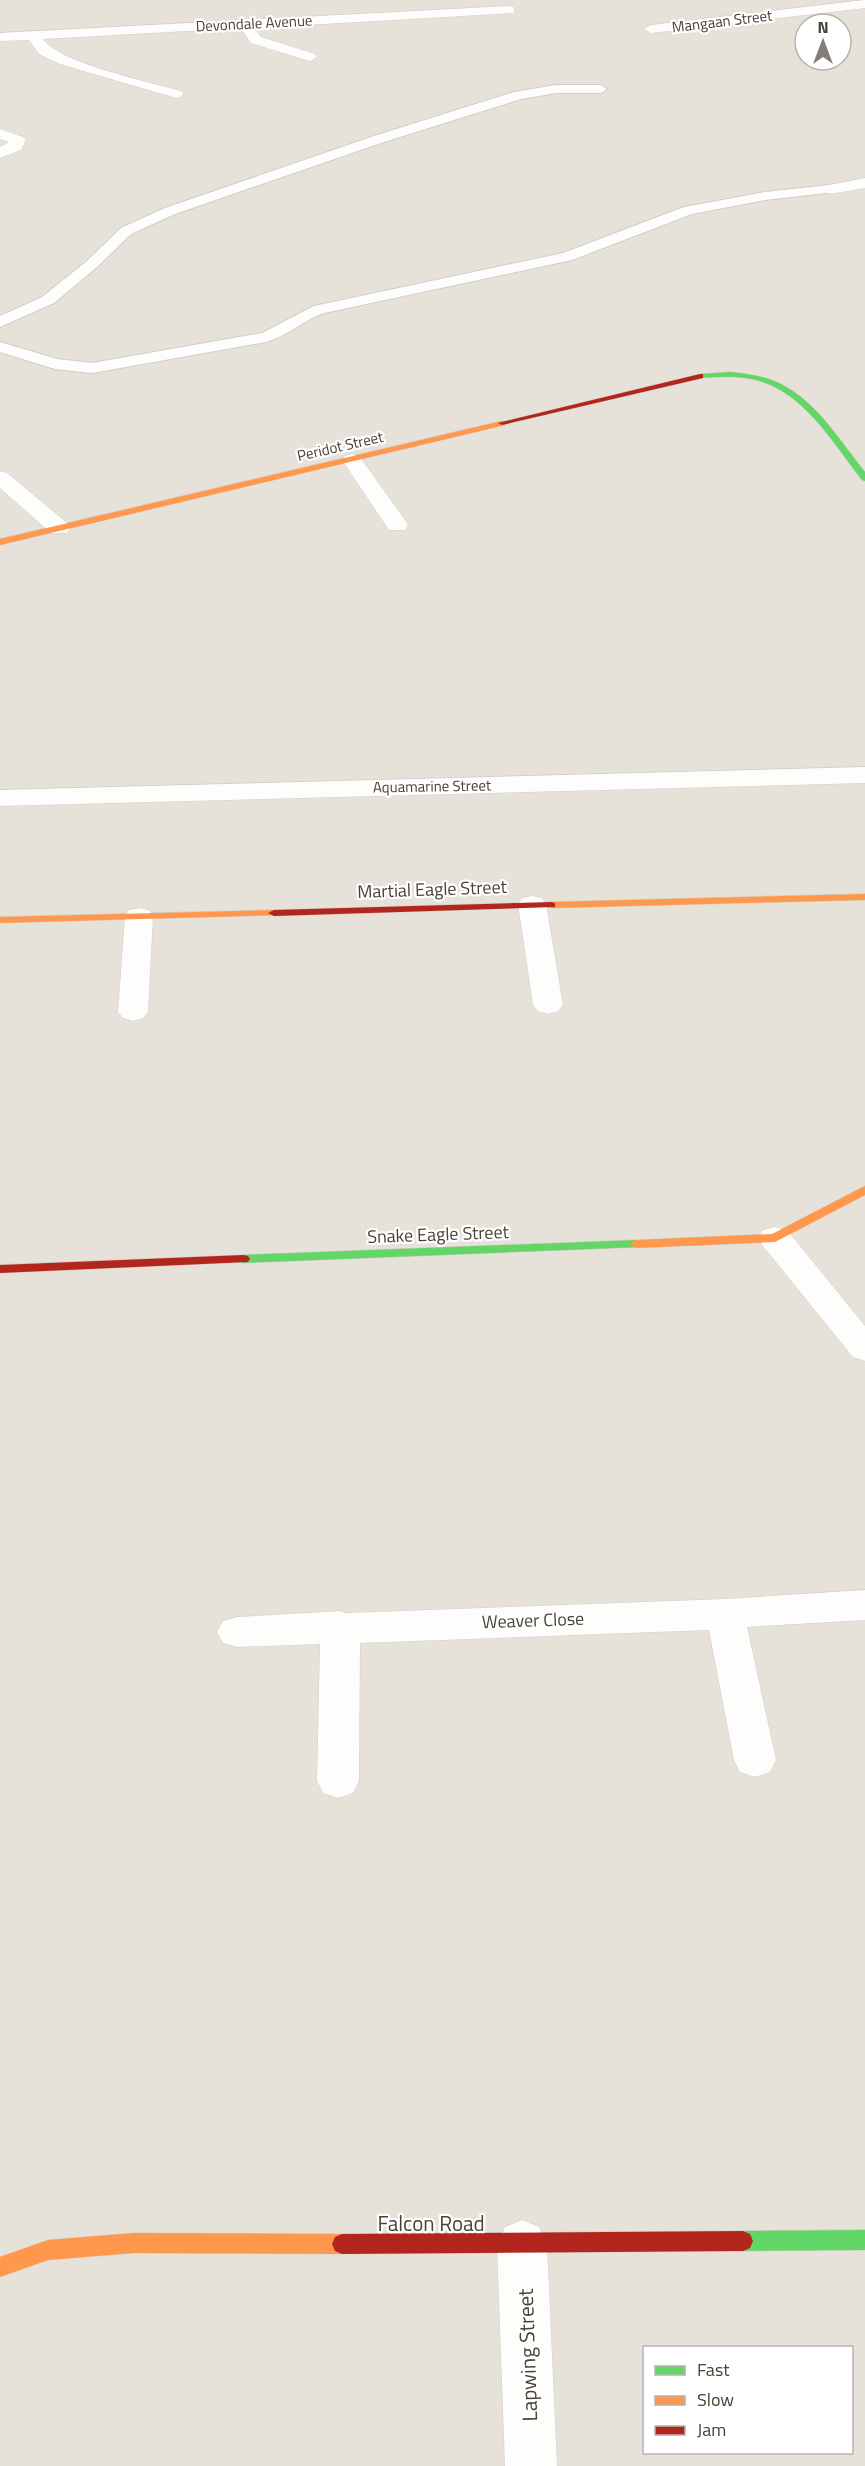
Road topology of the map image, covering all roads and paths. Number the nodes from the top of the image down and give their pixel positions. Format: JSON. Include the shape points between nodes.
{"nodes":[{"id":1,"x":865,"y":4,"type":"edge"},
{"id":2,"x":509,"y":10,"type":"dead end"},
{"id":3,"x":244,"y":23,"type":"junction"},
{"id":4,"x":651,"y":29,"type":"dead end"},
{"id":5,"x":33,"y":35,"type":"junction"},
{"id":6,"x":0,"y":37,"type":"edge"},
{"id":7,"x":310,"y":57,"type":"dead end"},
{"id":8,"x":601,"y":89,"type":"dead end"},
{"id":9,"x":176,"y":94,"type":"dead end"},
{"id":10,"x":0,"y":134,"type":"edge"},
{"id":11,"x":0,"y":153,"type":"edge"},
{"id":12,"x":865,"y":183,"type":"edge"},
{"id":13,"x":830,"y":189,"type":"joint"},
{"id":14,"x":0,"y":322,"type":"edge"},
{"id":15,"x":0,"y":347,"type":"edge"},
{"id":16,"x":352,"y":460,"type":"junction"},
{"id":17,"x":0,"y":477,"type":"edge"},
{"id":18,"x":865,"y":478,"type":"edge"},
{"id":19,"x":397,"y":525,"type":"dead end"},
{"id":20,"x":59,"y":528,"type":"junction"},
{"id":21,"x":0,"y":542,"type":"edge"},
{"id":22,"x":865,"y":776,"type":"edge"},
{"id":23,"x":0,"y":798,"type":"edge"},
{"id":24,"x":865,"y":897,"type":"edge"},
{"id":25,"x":532,"y":904,"type":"junction"},
{"id":26,"x":139,"y":916,"type":"junction"},
{"id":27,"x":0,"y":920,"type":"edge"},
{"id":28,"x":548,"y":1005,"type":"dead end"},
{"id":29,"x":133,"y":1012,"type":"dead end"},
{"id":30,"x":865,"y":1190,"type":"edge"},
{"id":31,"x":775,"y":1238,"type":"junction"},
{"id":32,"x":0,"y":1269,"type":"edge"},
{"id":33,"x":865,"y":1349,"type":"edge"},
{"id":34,"x":865,"y":1605,"type":"edge"},
{"id":35,"x":725,"y":1614,"type":"junction"},
{"id":36,"x":340,"y":1626,"type":"junction"},
{"id":37,"x":237,"y":1632,"type":"dead end"},
{"id":38,"x":755,"y":1760,"type":"dead end"},
{"id":39,"x":338,"y":1781,"type":"dead end"},
{"id":40,"x":865,"y":2240,"type":"edge"},
{"id":41,"x":522,"y":2244,"type":"junction"},
{"id":42,"x":0,"y":2267,"type":"edge"},
{"id":43,"x":531,"y":2466,"type":"edge"}],
"edges":[{"from":1,"to":4,"type":"street","name":"Mangaan Street"},
{"from":2,"to":3,"type":"street","name":"Devondale Avenue"},
{"from":3,"to":5,"type":"street","name":"Devondale Avenue"},
{"from":3,"to":7,"type":"street","via":[[256,40]]},
{"from":5,"to":6,"type":"street","name":"Devondale Avenue"},
{"from":5,"to":9,"type":"street","via":[[44,51],[65,61]]},
{"from":8,"to":14,"type":"lane","via":[[556,88],[519,95],[368,142],[170,212],[126,231],[48,300]]},
{"from":10,"to":11,"type":"street","via":[[18,142]]},
{"from":12,"to":13,"type":"street"},
{"from":13,"to":15,"type":"lane","via":[[775,207],[709,207],[682,212],[567,257],[320,309],[279,332],[249,341],[92,368],[55,364]]},
{"from":16,"to":18,"type":"street","name":"Peridot Street","via":[[687,378],[740,374],[781,386],[808,411]]},
{"from":16,"to":19,"type":"street"},
{"from":16,"to":20,"type":"street","name":"Peridot Street"},
{"from":17,"to":20,"type":"street"},
{"from":20,"to":21,"type":"street","name":"Peridot Street"},
{"from":22,"to":23,"type":"street","name":"Aquamarine Street"},
{"from":24,"to":25,"type":"street","name":"Martial Eagle Street"},
{"from":25,"to":26,"type":"street","name":"Martial Eagle Street"},
{"from":25,"to":28,"type":"street"},
{"from":26,"to":27,"type":"street","name":"Martial Eagle Street"},
{"from":26,"to":29,"type":"street"},
{"from":30,"to":31,"type":"street","name":"Snake Eagle Street"},
{"from":31,"to":32,"type":"street","name":"Snake Eagle Street"},
{"from":31,"to":33,"type":"street"},
{"from":34,"to":35,"type":"street","name":"Weaver Close"},
{"from":35,"to":36,"type":"street","name":"Weaver Close"},
{"from":35,"to":38,"type":"street"},
{"from":36,"to":37,"type":"street","name":"Weaver Close"},
{"from":36,"to":39,"type":"street"},
{"from":40,"to":41,"type":"street","name":"Falcon Road"},
{"from":41,"to":42,"type":"street","name":"Falcon Road","via":[[134,2243],[48,2250]]},
{"from":41,"to":43,"type":"street","name":"Lapwing Street"}]}
